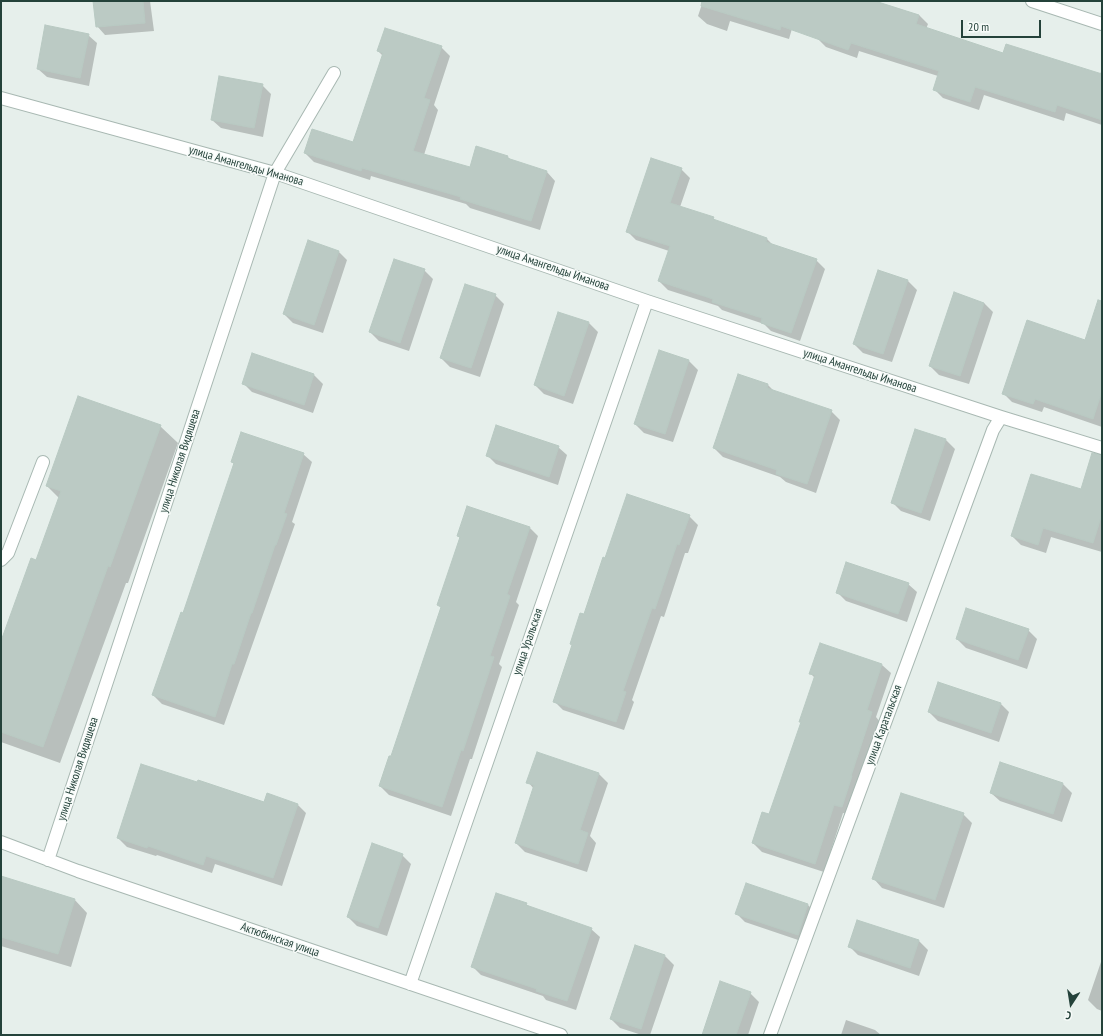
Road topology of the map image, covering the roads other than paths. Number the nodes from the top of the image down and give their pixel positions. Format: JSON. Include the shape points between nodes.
{"nodes":[{"id":1,"x":1032,"y":1,"type":"edge"},
{"id":2,"x":1102,"y":24,"type":"edge"},
{"id":3,"x":334,"y":73,"type":"dead end"},
{"id":4,"x":1,"y":98,"type":"edge"},
{"id":5,"x":275,"y":173,"type":"junction"},
{"id":6,"x":647,"y":301,"type":"junction"},
{"id":7,"x":1001,"y":417,"type":"junction"},
{"id":8,"x":1102,"y":448,"type":"edge"},
{"id":9,"x":44,"y":462,"type":"dead end"},
{"id":10,"x":1,"y":560,"type":"edge"},
{"id":11,"x":1,"y":842,"type":"edge"},
{"id":12,"x":48,"y":860,"type":"junction"},
{"id":13,"x":410,"y":984,"type":"junction"},
{"id":14,"x":561,"y":1035,"type":"edge"},
{"id":15,"x":770,"y":1035,"type":"edge"}],
"edges":[{"from":1,"to":2,"type":"street"},
{"from":3,"to":5,"type":"street","name":"улица Николая Видяшева"},
{"from":4,"to":5,"type":"street","name":"улица Амангельды Иманова"},
{"from":5,"to":6,"type":"street","name":"улица Амангельды Иманова"},
{"from":5,"to":12,"type":"street","name":"улица Николая Видяшева"},
{"from":6,"to":7,"type":"street","name":"улица Амангельды Иманова"},
{"from":6,"to":13,"type":"street","name":"улица Уральская"},
{"from":7,"to":8,"type":"street","name":"улица Амангельды Иманова"},
{"from":7,"to":15,"type":"street","name":"улица Каратальская","via":[[993,430]]},
{"from":9,"to":10,"type":"street","via":[[8,553]]},
{"from":11,"to":12,"type":"street","name":"Актюбинская улица"},
{"from":12,"to":13,"type":"street","name":"Актюбинская улица"},
{"from":13,"to":14,"type":"street","name":"Актюбинская улица"}]}
